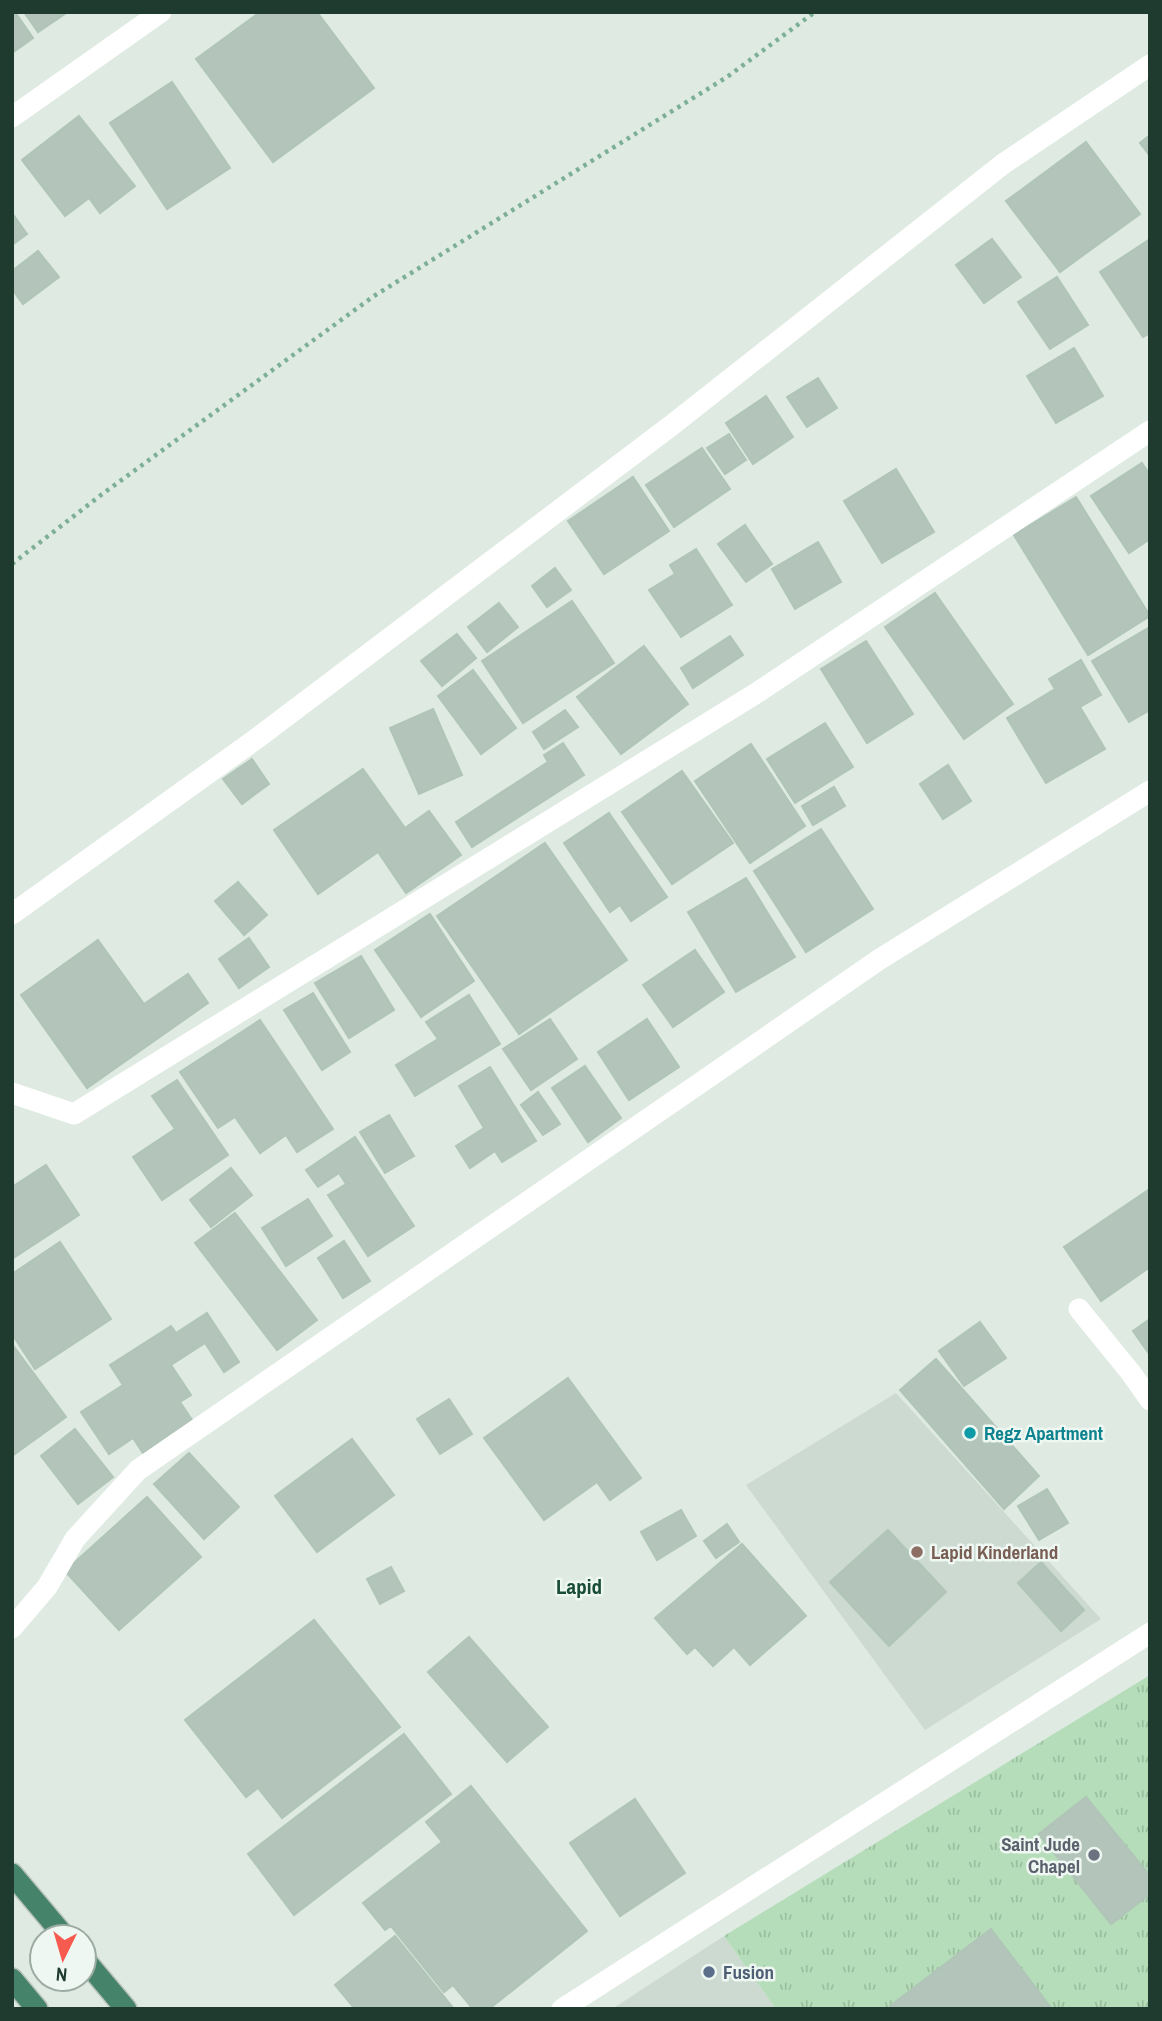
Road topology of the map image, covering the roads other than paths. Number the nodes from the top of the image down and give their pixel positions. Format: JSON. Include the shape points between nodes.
{"nodes":[{"id":1,"x":161,"y":12,"type":"edge"},
{"id":2,"x":1150,"y":65,"type":"edge"},
{"id":3,"x":12,"y":117,"type":"edge"},
{"id":4,"x":1150,"y":431,"type":"edge"},
{"id":5,"x":1150,"y":791,"type":"edge"},
{"id":6,"x":12,"y":914,"type":"edge"},
{"id":7,"x":12,"y":1093,"type":"edge"},
{"id":8,"x":1079,"y":1309,"type":"dead end"},
{"id":9,"x":1150,"y":1400,"type":"edge"},
{"id":10,"x":12,"y":1628,"type":"edge"},
{"id":11,"x":1150,"y":1633,"type":"edge"},
{"id":12,"x":12,"y":1874,"type":"edge"},
{"id":13,"x":53,"y":1923,"type":"edge"},
{"id":14,"x":98,"y":1976,"type":"edge"},
{"id":15,"x":12,"y":1979,"type":"edge"},
{"id":16,"x":37,"y":2009,"type":"edge"},
{"id":17,"x":126,"y":2009,"type":"edge"},
{"id":18,"x":562,"y":2009,"type":"edge"}],
"edges":[{"from":1,"to":3,"type":"street"},
{"from":2,"to":6,"type":"street","via":[[1003,164],[672,425],[256,739]]},
{"from":4,"to":7,"type":"street","via":[[755,694],[74,1114]]},
{"from":5,"to":10,"type":"street","via":[[880,959],[138,1470],[75,1539],[47,1587]]},
{"from":8,"to":9,"type":"street"},
{"from":11,"to":18,"type":"street"},
{"from":12,"to":13,"type":"highway"},
{"from":14,"to":17,"type":"highway"},
{"from":15,"to":16,"type":"highway"}]}
